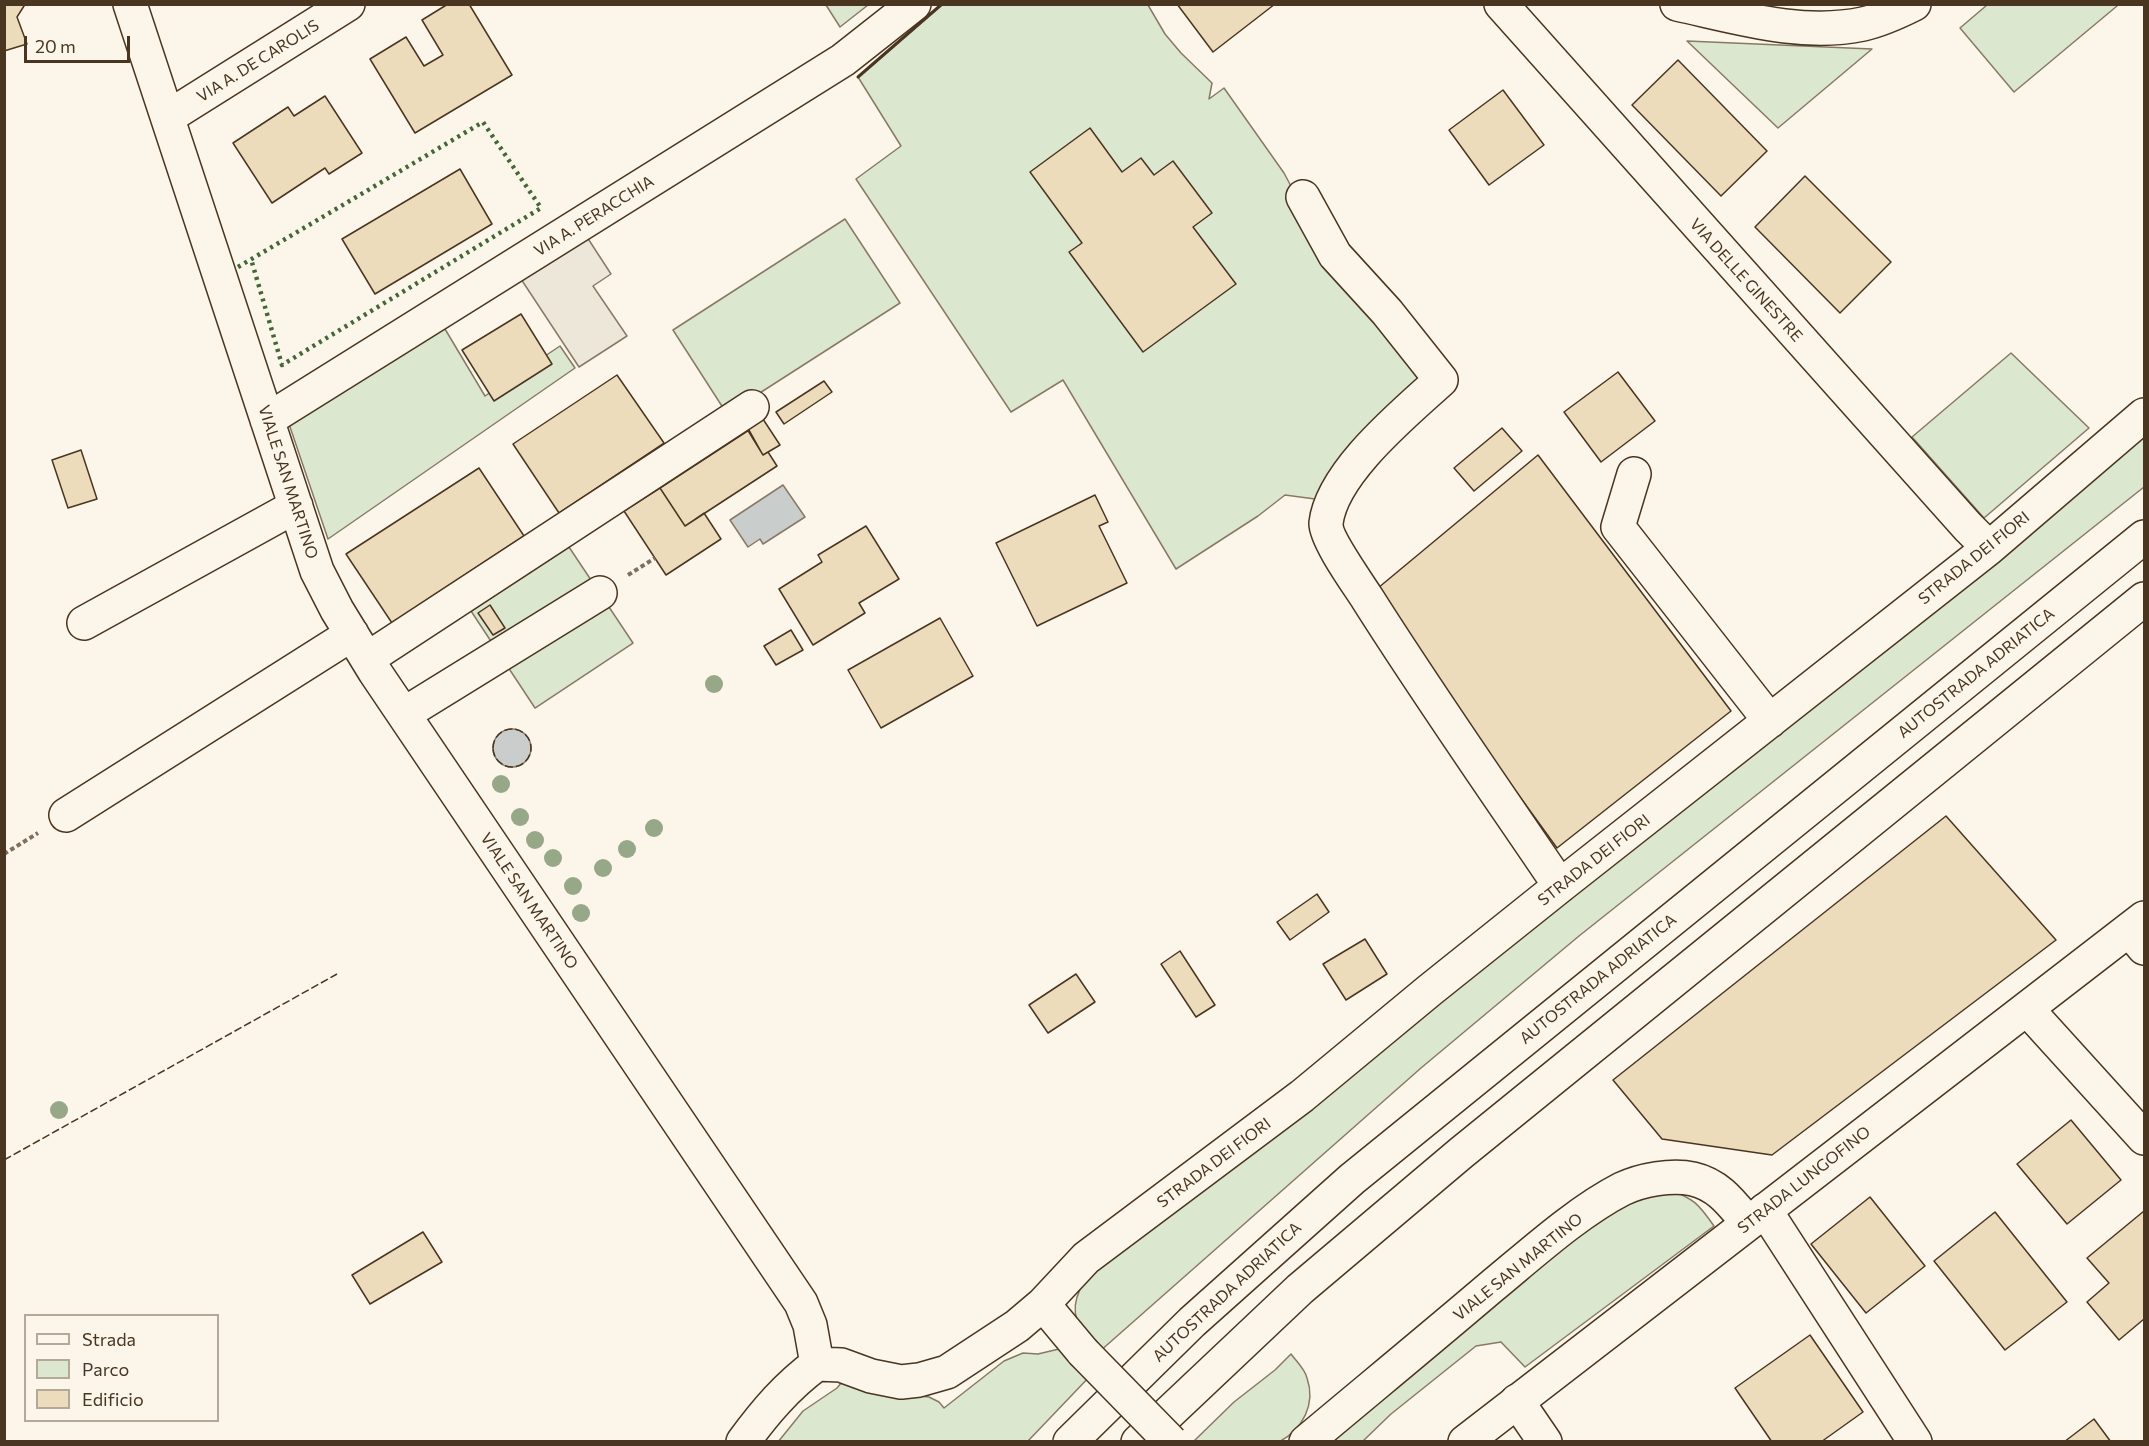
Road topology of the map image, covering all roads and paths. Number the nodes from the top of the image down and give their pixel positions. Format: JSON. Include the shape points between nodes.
{"nodes":[{"id":1,"x":130,"y":4,"type":"edge"},
{"id":2,"x":348,"y":4,"type":"edge"},
{"id":3,"x":914,"y":4,"type":"edge"},
{"id":4,"x":1677,"y":4,"type":"edge"},
{"id":5,"x":1914,"y":4,"type":"edge"},
{"id":6,"x":1508,"y":6,"type":"edge"},
{"id":7,"x":168,"y":117,"type":"junction"},
{"id":8,"x":1303,"y":197,"type":"dead end"},
{"id":9,"x":752,"y":407,"type":"dead end"},
{"id":10,"x":2145,"y":415,"type":"edge"},
{"id":11,"x":267,"y":420,"type":"junction"},
{"id":12,"x":1634,"y":474,"type":"dead end"},
{"id":13,"x":296,"y":506,"type":"junction"},
{"id":14,"x":2145,"y":537,"type":"edge"},
{"id":15,"x":1989,"y":548,"type":"junction"},
{"id":16,"x":600,"y":593,"type":"dead end"},
{"id":17,"x":2145,"y":599,"type":"edge"},
{"id":18,"x":84,"y":623,"type":"dead end"},
{"id":19,"x":360,"y":646,"type":"junction"},
{"id":20,"x":404,"y":714,"type":"junction"},
{"id":21,"x":1770,"y":721,"type":"junction"},
{"id":22,"x":66,"y":815,"type":"dead end"},
{"id":23,"x":1560,"y":886,"type":"junction"},
{"id":24,"x":2139,"y":932,"type":"edge"},
{"id":25,"x":2027,"y":1009,"type":"junction"},
{"id":26,"x":2145,"y":1138,"type":"edge"},
{"id":27,"x":1757,"y":1217,"type":"junction"},
{"id":28,"x":1043,"y":1304,"type":"junction"},
{"id":29,"x":817,"y":1364,"type":"junction"},
{"id":30,"x":1517,"y":1401,"type":"junction"},
{"id":31,"x":743,"y":1442,"type":"edge"},
{"id":32,"x":1070,"y":1442,"type":"edge"},
{"id":33,"x":1138,"y":1442,"type":"edge"},
{"id":34,"x":1171,"y":1442,"type":"edge"},
{"id":35,"x":1306,"y":1442,"type":"edge"},
{"id":36,"x":1465,"y":1442,"type":"edge"},
{"id":37,"x":1545,"y":1442,"type":"edge"},
{"id":38,"x":1915,"y":1442,"type":"edge"}],
"edges":[{"from":1,"to":7,"type":"main road","name":"VIALE SAN MARTINO"},
{"from":2,"to":7,"type":"main road","name":"VIA A. DE CAROLIS"},
{"from":3,"to":11,"type":"main road","name":"VIA A. PERACCHIA","via":[[843,60]]},
{"from":4,"to":5,"type":"main road","via":[[1774,25],[1826,28],[1862,24]]},
{"from":6,"to":15,"type":"main road","name":"VIA DELLE GINESTRE"},
{"from":7,"to":11,"type":"main road","name":"VIALE SAN MARTINO"},
{"from":8,"to":23,"type":"main road","via":[[1335,255],[1442,380],[1373,444],[1353,468],[1331,507],[1327,532],[1407,661]]},
{"from":9,"to":19,"type":"main road"},
{"from":10,"to":15,"type":"main road","name":"STRADA DEI FIORI"},
{"from":11,"to":13,"type":"main road","name":"VIALE SAN MARTINO"},
{"from":12,"to":21,"type":"main road","via":[[1618,527]]},
{"from":13,"to":18,"type":"main road"},
{"from":13,"to":19,"type":"main road","name":"VIALE SAN MARTINO","via":[[317,571]]},
{"from":14,"to":32,"type":"main road","name":"AUTOSTRADA ADRIATICA","via":[[1352,1179],[1192,1322]]},
{"from":15,"to":21,"type":"main road","name":"STRADA DEI FIORI"},
{"from":16,"to":20,"type":"main road"},
{"from":17,"to":33,"type":"main road","via":[[1461,1153],[1300,1289]]},
{"from":19,"to":20,"type":"main road","name":"VIALE SAN MARTINO"},
{"from":19,"to":22,"type":"main road"},
{"from":20,"to":29,"type":"main road","name":"VIALE SAN MARTINO","via":[[801,1304],[810,1324]]},
{"from":21,"to":23,"type":"main road","name":"STRADA DEI FIORI"},
{"from":23,"to":28,"type":"main road","name":"STRADA DEI FIORI","via":[[1302,1096],[1086,1258]]},
{"from":24,"to":25,"type":"main road","name":"STRADA LUNGOFINO"},
{"from":25,"to":26,"type":"main road"},
{"from":25,"to":27,"type":"main road","name":"STRADA LUNGOFINO"},
{"from":27,"to":30,"type":"main road","name":"STRADA LUNGOFINO"},
{"from":27,"to":35,"type":"main road","name":"VIALE SAN MARTINO","via":[[1713,1185],[1691,1178],[1646,1181],[1625,1188],[1537,1249]]},
{"from":27,"to":38,"type":"main road","name":"VIALE SAN MARTINO"},
{"from":28,"to":29,"type":"main road","via":[[947,1372],[919,1380],[901,1382],[841,1365]]},
{"from":28,"to":34,"type":"main road","bridge":true,"via":[[1083,1352]]},
{"from":29,"to":31,"type":"main road","via":[[790,1386]]},
{"from":30,"to":36,"type":"main road","name":"STRADA LUNGOFINO"},
{"from":30,"to":37,"type":"main road"}]}
